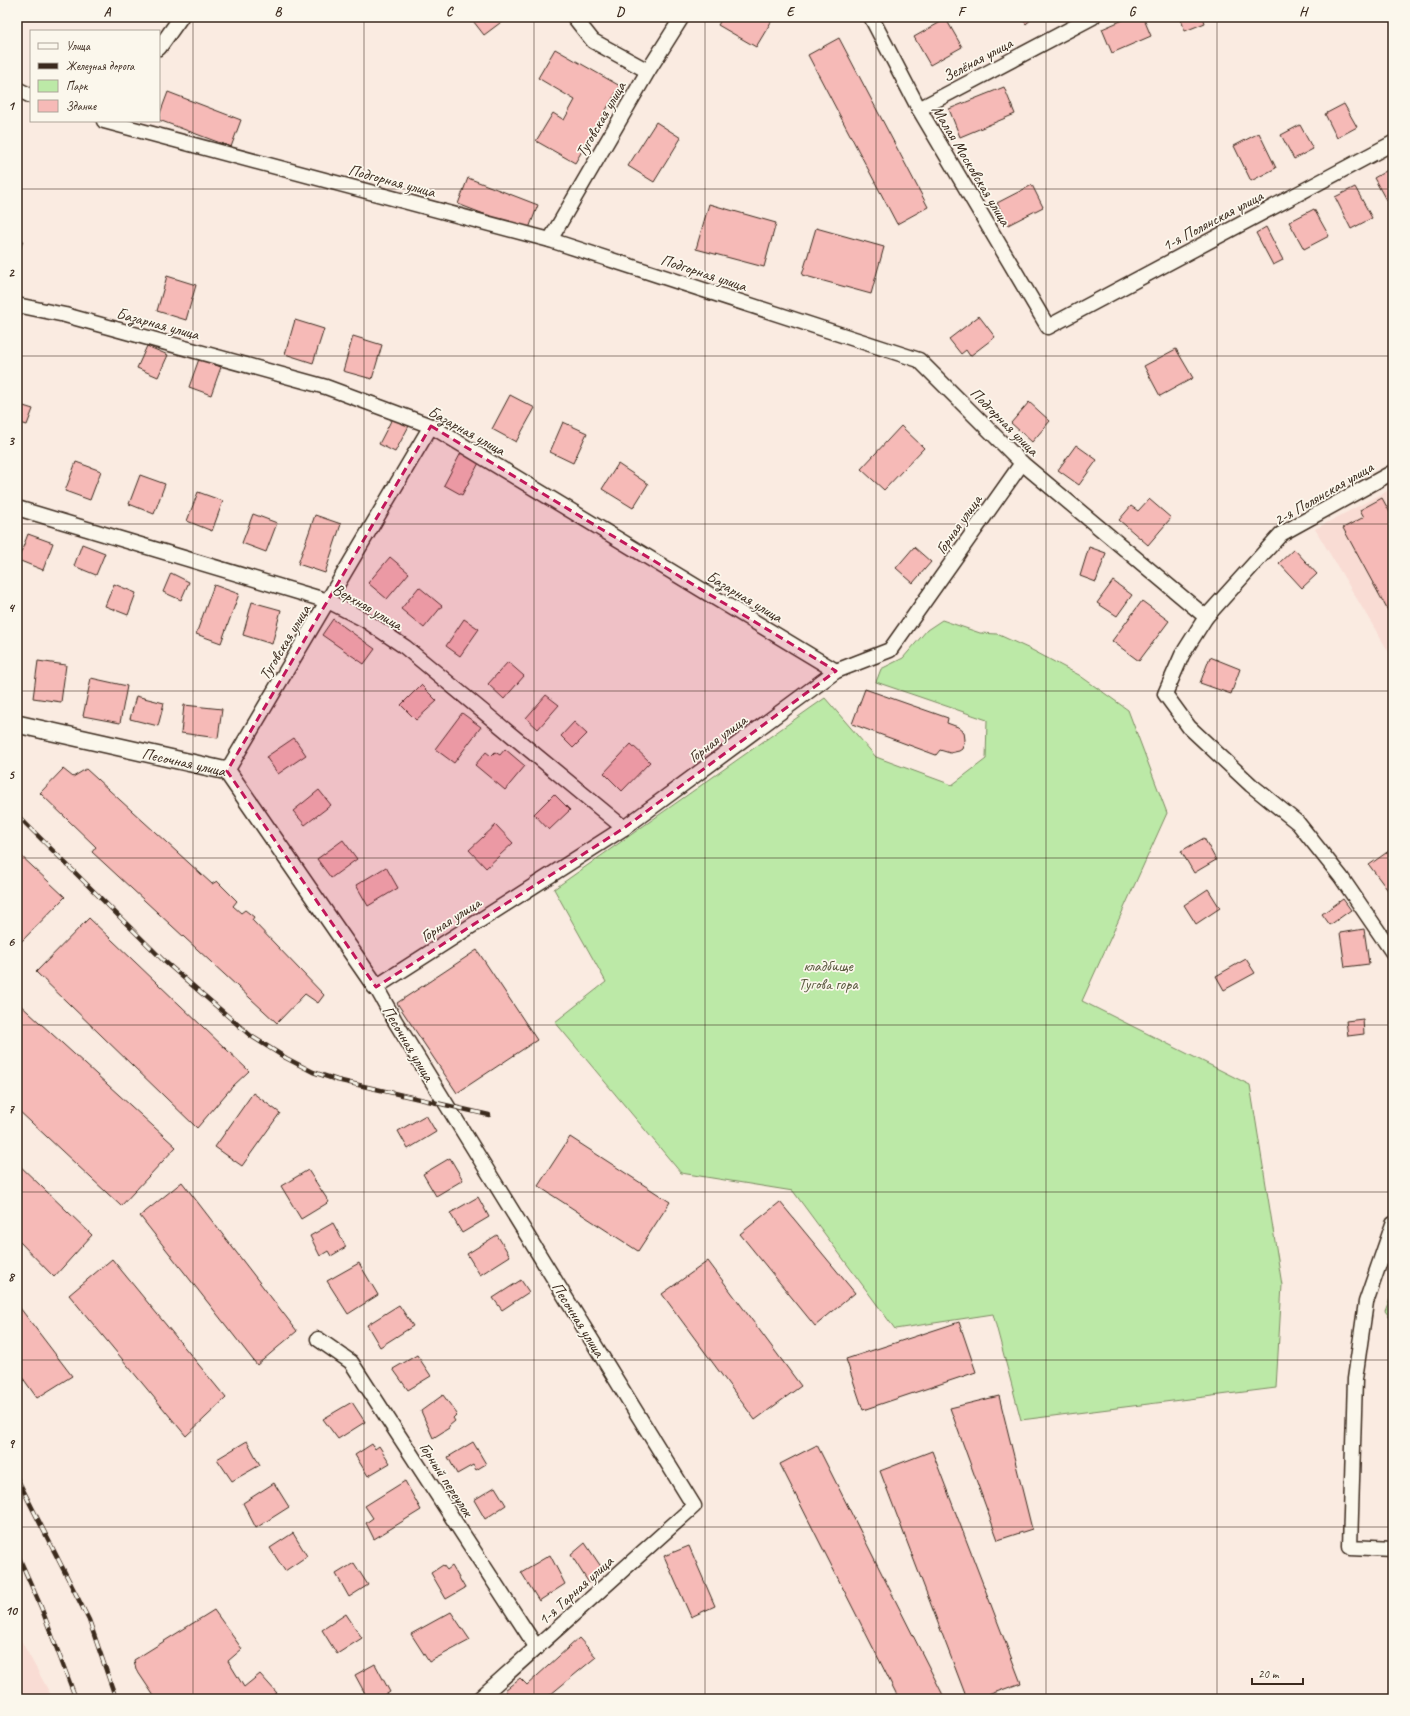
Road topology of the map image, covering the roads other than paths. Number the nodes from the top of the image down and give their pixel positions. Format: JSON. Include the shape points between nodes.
{"nodes":[{"id":1,"x":181,"y":17,"type":"edge"},
{"id":2,"x":574,"y":17,"type":"edge"},
{"id":3,"x":682,"y":17,"type":"edge"},
{"id":4,"x":871,"y":17,"type":"edge"},
{"id":5,"x":1093,"y":17,"type":"edge"},
{"id":6,"x":160,"y":47,"type":"edge"},
{"id":7,"x":648,"y":71,"type":"junction"},
{"id":8,"x":17,"y":89,"type":"edge"},
{"id":9,"x":30,"y":96,"type":"edge"},
{"id":10,"x":919,"y":109,"type":"junction"},
{"id":11,"x":114,"y":122,"type":"edge"},
{"id":12,"x":124,"y":123,"type":"edge"},
{"id":13,"x":1393,"y":143,"type":"edge"},
{"id":14,"x":550,"y":240,"type":"junction"},
{"id":15,"x":17,"y":305,"type":"edge"},
{"id":16,"x":1048,"y":327,"type":"joint"},
{"id":17,"x":431,"y":426,"type":"junction"},
{"id":18,"x":1022,"y":463,"type":"junction"},
{"id":19,"x":1393,"y":472,"type":"edge"},
{"id":20,"x":17,"y":508,"type":"edge"},
{"id":21,"x":328,"y":601,"type":"junction"},
{"id":22,"x":1206,"y":617,"type":"junction"},
{"id":23,"x":836,"y":671,"type":"junction"},
{"id":24,"x":17,"y":724,"type":"edge"},
{"id":25,"x":227,"y":771,"type":"junction"},
{"id":26,"x":624,"y":828,"type":"junction"},
{"id":27,"x":1393,"y":953,"type":"edge"},
{"id":28,"x":376,"y":987,"type":"junction"},
{"id":29,"x":1393,"y":1224,"type":"edge"},
{"id":30,"x":318,"y":1339,"type":"dead end"},
{"id":31,"x":694,"y":1506,"type":"joint"},
{"id":32,"x":1393,"y":1549,"type":"edge"},
{"id":33,"x":536,"y":1648,"type":"junction"},
{"id":34,"x":479,"y":1699,"type":"edge"}],
"edges":[{"from":1,"to":6,"type":"street"},
{"from":2,"to":7,"type":"street","via":[[593,41]]},
{"from":3,"to":7,"type":"street","name":"Туговская улица"},
{"from":4,"to":10,"type":"street","name":"Малая Московская улица"},
{"from":5,"to":10,"type":"street","name":"Зелёная улица"},
{"from":7,"to":14,"type":"street","name":"Туговская улица"},
{"from":8,"to":9,"type":"street"},
{"from":10,"to":16,"type":"street","name":"Малая Московская улица"},
{"from":11,"to":12,"type":"street","name":"Подгорная улица"},
{"from":12,"to":14,"type":"street","name":"Подгорная улица"},
{"from":13,"to":16,"type":"street","name":"1-я Полянская улица"},
{"from":14,"to":18,"type":"street","name":"Подгорная улица","via":[[920,360]]},
{"from":15,"to":17,"type":"street","name":"Базарная улица","via":[[65,315],[326,387]]},
{"from":17,"to":21,"type":"street","name":"Туговская улица"},
{"from":17,"to":23,"type":"street","name":"Базарная улица"},
{"from":18,"to":22,"type":"street","name":"Подгорная улица"},
{"from":18,"to":23,"type":"street","name":"Горная улица","via":[[890,650]]},
{"from":19,"to":22,"type":"street","name":"2-я Полянская улица","via":[[1281,534]]},
{"from":20,"to":21,"type":"street","name":"Верхняя улица"},
{"from":21,"to":25,"type":"street","name":"Туговская улица"},
{"from":21,"to":26,"type":"street","name":"Верхняя улица","via":[[365,620],[405,647]]},
{"from":22,"to":27,"type":"street","name":"2-я Полянская улица","via":[[1182,656],[1165,694],[1189,727],[1251,785],[1298,823],[1341,877]]},
{"from":23,"to":26,"type":"street","name":"Горная улица"},
{"from":24,"to":25,"type":"street","name":"Песочная улица"},
{"from":25,"to":28,"type":"street","name":"Песочная улица"},
{"from":26,"to":28,"type":"street","name":"Горная улица"},
{"from":28,"to":31,"type":"street","name":"Песочная улица"},
{"from":29,"to":32,"type":"street","via":[[1366,1302],[1355,1379],[1350,1547]]},
{"from":30,"to":33,"type":"street","name":"Горный переулок","via":[[351,1362]]},
{"from":31,"to":33,"type":"street","name":"1-я Тарная улица"},
{"from":33,"to":34,"type":"street","name":"1-я Тарная улица"}]}
